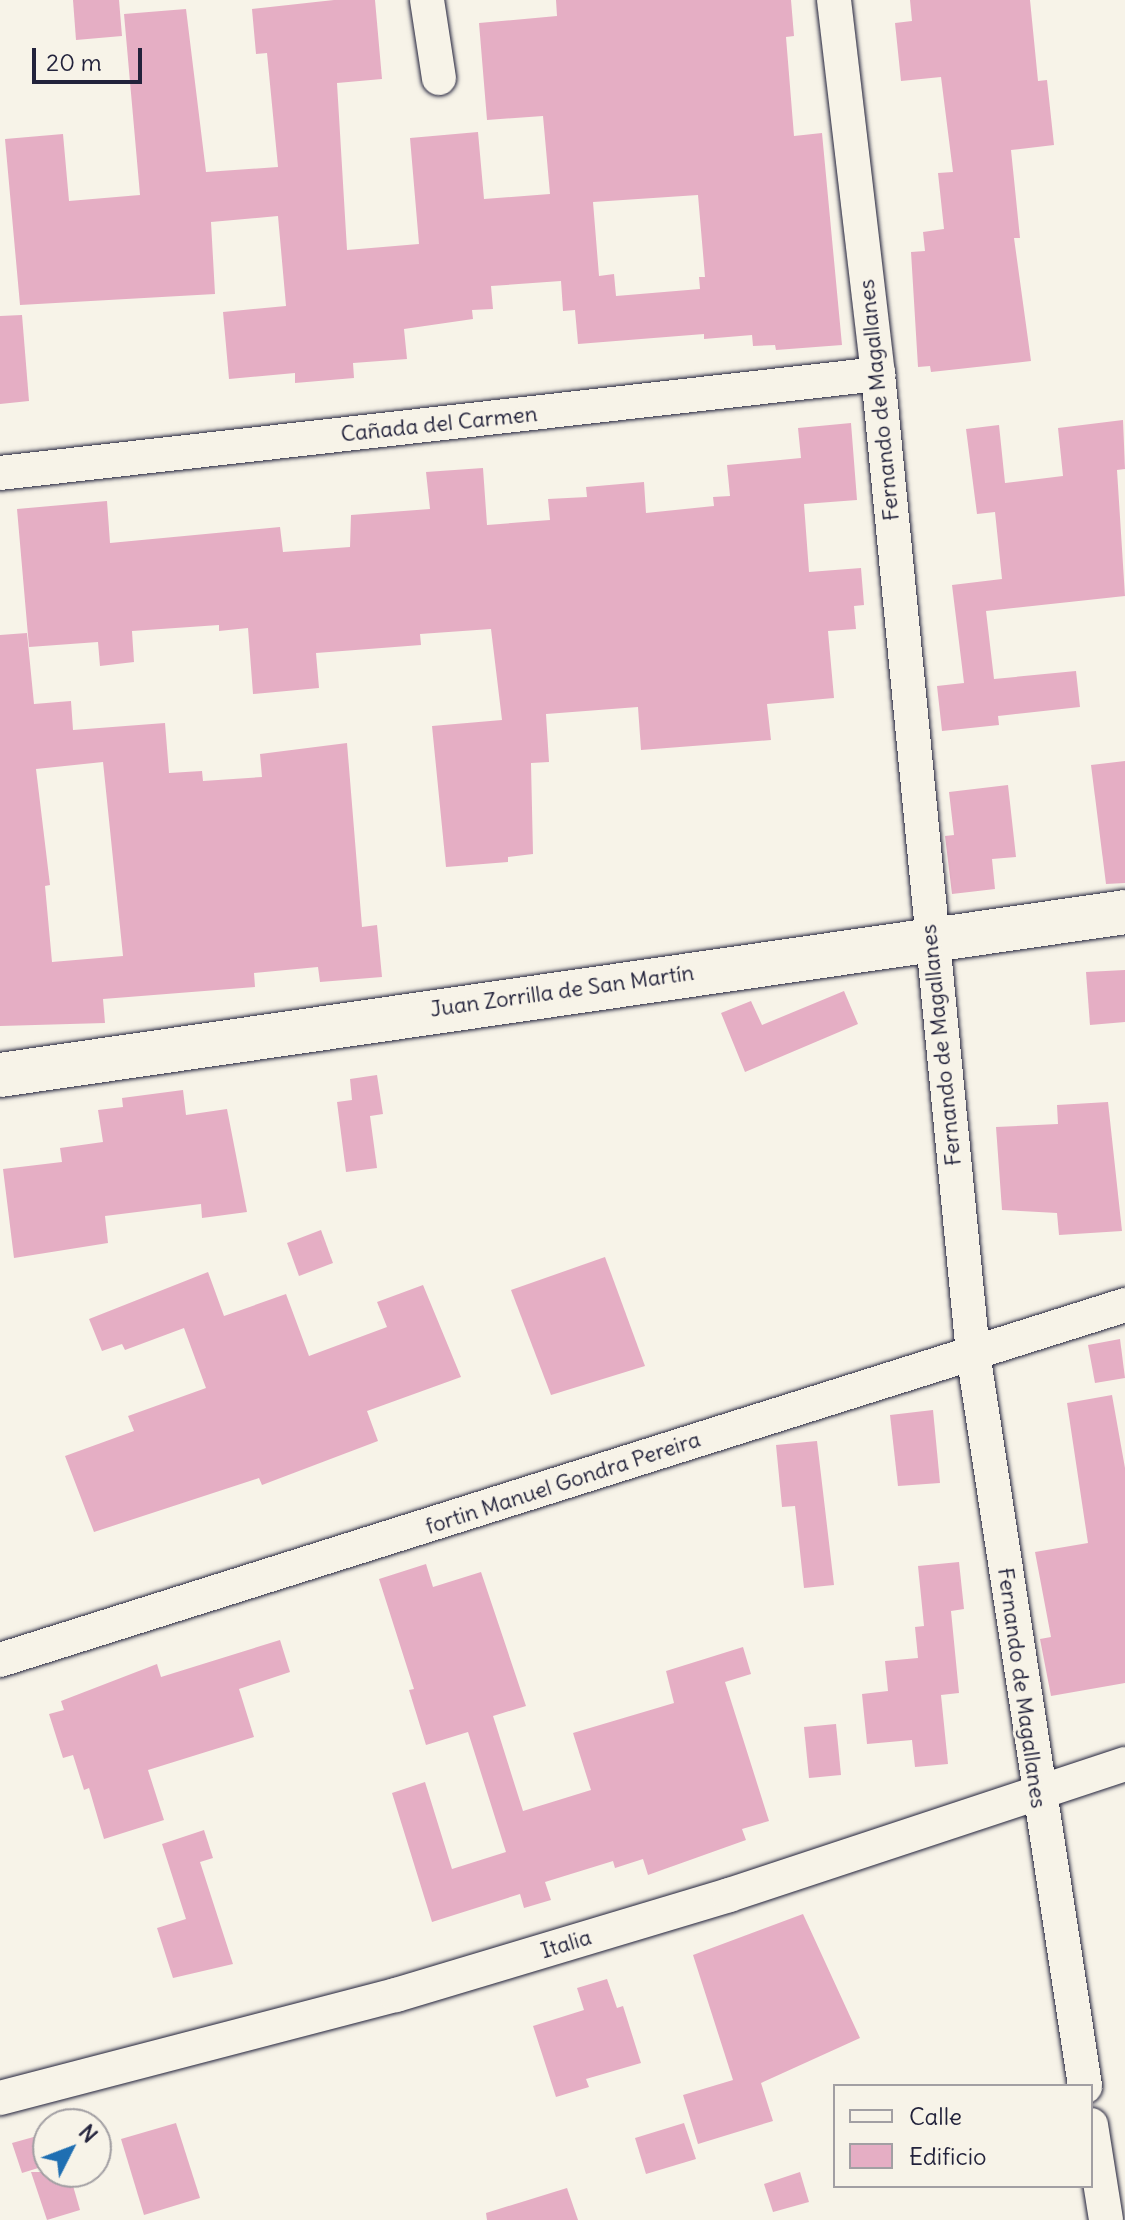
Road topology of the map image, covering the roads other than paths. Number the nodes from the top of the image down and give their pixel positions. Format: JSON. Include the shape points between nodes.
{"nodes":[{"id":1,"x":427,"y":0,"type":"edge"},
{"id":2,"x":834,"y":0,"type":"edge"},
{"id":3,"x":439,"y":78,"type":"dead end"},
{"id":4,"x":878,"y":374,"type":"junction"},
{"id":5,"x":0,"y":473,"type":"edge"},
{"id":6,"x":1125,"y":912,"type":"edge"},
{"id":7,"x":930,"y":937,"type":"junction"},
{"id":8,"x":0,"y":1075,"type":"edge"},
{"id":9,"x":1125,"y":1305,"type":"edge"},
{"id":10,"x":973,"y":1353,"type":"junction"},
{"id":11,"x":0,"y":1660,"type":"edge"},
{"id":12,"x":1125,"y":1764,"type":"edge"},
{"id":13,"x":1036,"y":1791,"type":"junction"},
{"id":14,"x":1085,"y":2084,"type":"edge"},
{"id":15,"x":0,"y":2098,"type":"edge"},
{"id":16,"x":1093,"y":2138,"type":"edge"},
{"id":17,"x":1106,"y":2220,"type":"edge"}],
"edges":[{"from":1,"to":3,"type":"street"},
{"from":2,"to":4,"type":"street","name":"Fernando de Magallanes"},
{"from":4,"to":5,"type":"street","name":"Cañada del Carmen"},
{"from":4,"to":7,"type":"street","name":"Fernando de Magallanes"},
{"from":6,"to":7,"type":"street","name":"Juan Zorrilla de San Martín"},
{"from":7,"to":8,"type":"street","name":"Juan Zorrilla de San Martín"},
{"from":7,"to":10,"type":"street","name":"Fernando de Magallanes"},
{"from":9,"to":10,"type":"street","name":"fortin Manuel Gondra Pereira"},
{"from":10,"to":11,"type":"street","name":"fortin Manuel Gondra Pereira"},
{"from":10,"to":13,"type":"street","name":"Fernando de Magallanes"},
{"from":12,"to":13,"type":"street","name":"Italia"},
{"from":13,"to":14,"type":"street","name":"Fernando de Magallanes"},
{"from":13,"to":15,"type":"street","name":"Italia","via":[[729,1895],[411,1990]]},
{"from":16,"to":17,"type":"street"}]}
